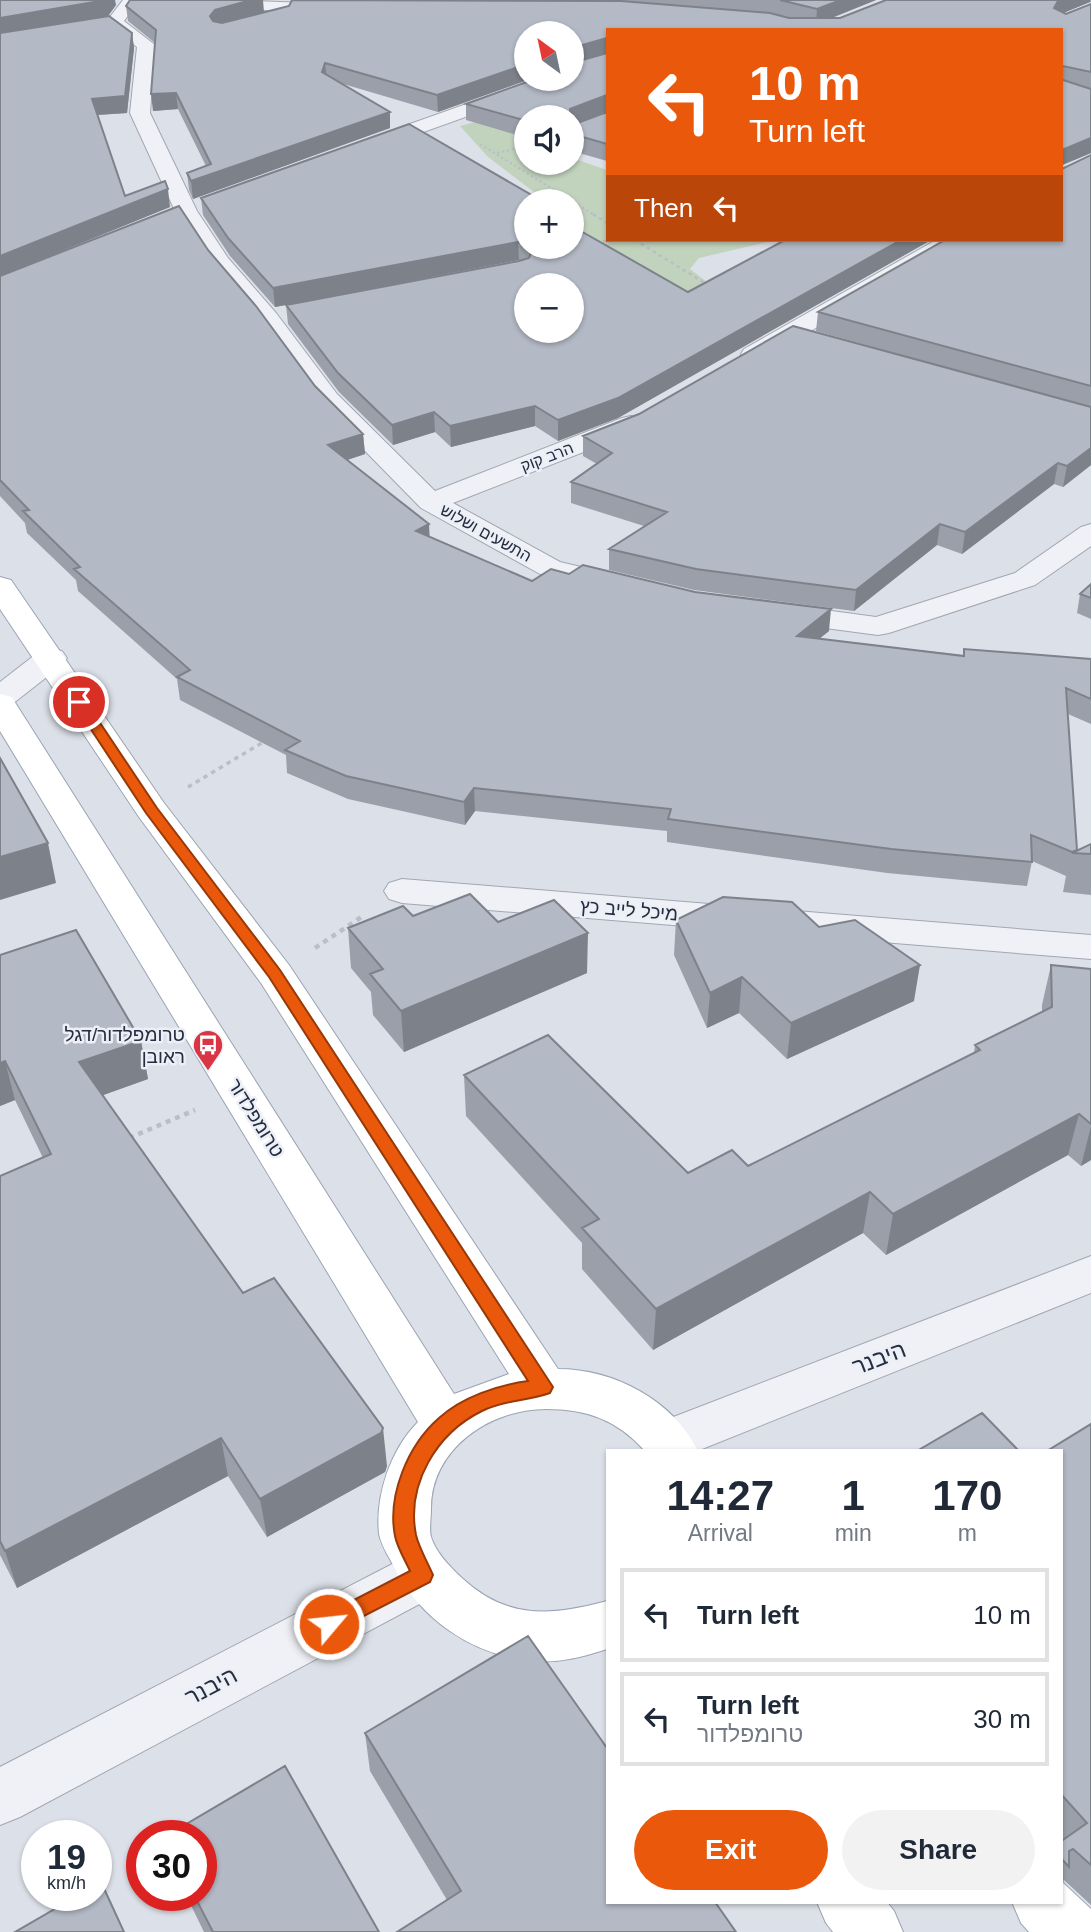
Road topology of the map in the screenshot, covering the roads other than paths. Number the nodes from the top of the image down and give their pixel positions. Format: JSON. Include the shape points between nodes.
{"nodes":[{"id":1,"x":234,"y":0,"type":"edge"},
{"id":2,"x":131,"y":1,"type":"edge"},
{"id":3,"x":303,"y":9,"type":"junction"},
{"id":4,"x":359,"y":9,"type":"edge"},
{"id":5,"x":263,"y":20,"type":"edge"},
{"id":6,"x":521,"y":91,"type":"edge"},
{"id":7,"x":351,"y":152,"type":"edge"},
{"id":8,"x":211,"y":202,"type":"edge"},
{"id":9,"x":186,"y":211,"type":"junction"},
{"id":10,"x":161,"y":221,"type":"edge"},
{"id":11,"x":949,"y":242,"type":"edge"},
{"id":12,"x":294,"y":313,"type":"edge"},
{"id":13,"x":268,"y":318,"type":"junction"},
{"id":14,"x":788,"y":334,"type":"junction"},
{"id":15,"x":814,"y":341,"type":"edge"},
{"id":16,"x":731,"y":367,"type":"edge"},
{"id":17,"x":651,"y":412,"type":"edge"},
{"id":18,"x":431,"y":502,"type":"junction"},
{"id":19,"x":1091,"y":533,"type":"edge"},
{"id":20,"x":0,"y":586,"type":"edge"},
{"id":21,"x":654,"y":593,"type":"edge"},
{"id":22,"x":747,"y":609,"type":"edge"},
{"id":23,"x":51,"y":659,"type":"junction"},
{"id":24,"x":0,"y":660,"type":"edge"},
{"id":25,"x":0,"y":698,"type":"edge"},
{"id":26,"x":0,"y":704,"type":"edge"},
{"id":27,"x":402,"y":891,"type":"road end"},
{"id":28,"x":1091,"y":947,"type":"edge"},
{"id":29,"x":1091,"y":1275,"type":"edge"},
{"id":30,"x":543,"y":1387,"type":"junction"},
{"id":31,"x":446,"y":1424,"type":"junction"},
{"id":32,"x":670,"y":1446,"type":"edge"},
{"id":33,"x":423,"y":1575,"type":"junction"},
{"id":34,"x":606,"y":1626,"type":"edge"},
{"id":35,"x":0,"y":1797,"type":"edge"},
{"id":36,"x":849,"y":1904,"type":"edge"},
{"id":37,"x":1044,"y":1904,"type":"edge"},
{"id":38,"x":873,"y":1932,"type":"edge"},
{"id":39,"x":1071,"y":1932,"type":"edge"}],
"edges":[{"from":1,"to":3,"type":"street"},
{"from":2,"to":9,"type":"street","name":"התשעים ושלוש","via":[[109,23],[146,45],[140,113]]},
{"from":3,"to":4,"type":"street"},
{"from":3,"to":5,"type":"street"},
{"from":6,"to":7,"type":"street"},
{"from":8,"to":9,"type":"street"},
{"from":9,"to":10,"type":"street"},
{"from":9,"to":13,"type":"street","name":"התשעים ושלוש","via":[[220,262]]},
{"from":11,"to":14,"type":"street"},
{"from":12,"to":13,"type":"street"},
{"from":13,"to":18,"type":"street","name":"התשעים ושלוש","via":[[328,398]]},
{"from":14,"to":15,"type":"street"},
{"from":14,"to":16,"type":"street"},
{"from":17,"to":18,"type":"street","name":"הרב קוק","via":[[628,426]]},
{"from":18,"to":21,"type":"street","name":"התשעים ושלוש","via":[[550,568]]},
{"from":19,"to":22,"type":"street","via":[[1025,579],[878,626]]},
{"from":20,"to":23,"type":"main road"},
{"from":23,"to":24,"type":"street"},
{"from":23,"to":25,"type":"street"},
{"from":23,"to":30,"type":"main road","via":[[151,810],[275,974]]},
{"from":26,"to":31,"type":"main road","name":"טרומפלדור"},
{"from":27,"to":28,"type":"street","name":"מיכל לייב כץ"},
{"from":29,"to":32,"type":"street","name":"היבנר"},
{"from":30,"to":31,"type":"main road","via":[[508,1392],[474,1405]]},
{"from":30,"to":32,"type":"main road","via":[[579,1390],[614,1400],[643,1418]]},
{"from":31,"to":33,"type":"main road","via":[[419,1457],[405,1495],[405,1536]]},
{"from":33,"to":34,"type":"main road","via":[[456,1609],[502,1631],[555,1637]]},
{"from":33,"to":35,"type":"street","name":"היבנר"},
{"from":36,"to":38,"type":"main road"},
{"from":37,"to":39,"type":"main road"}]}
